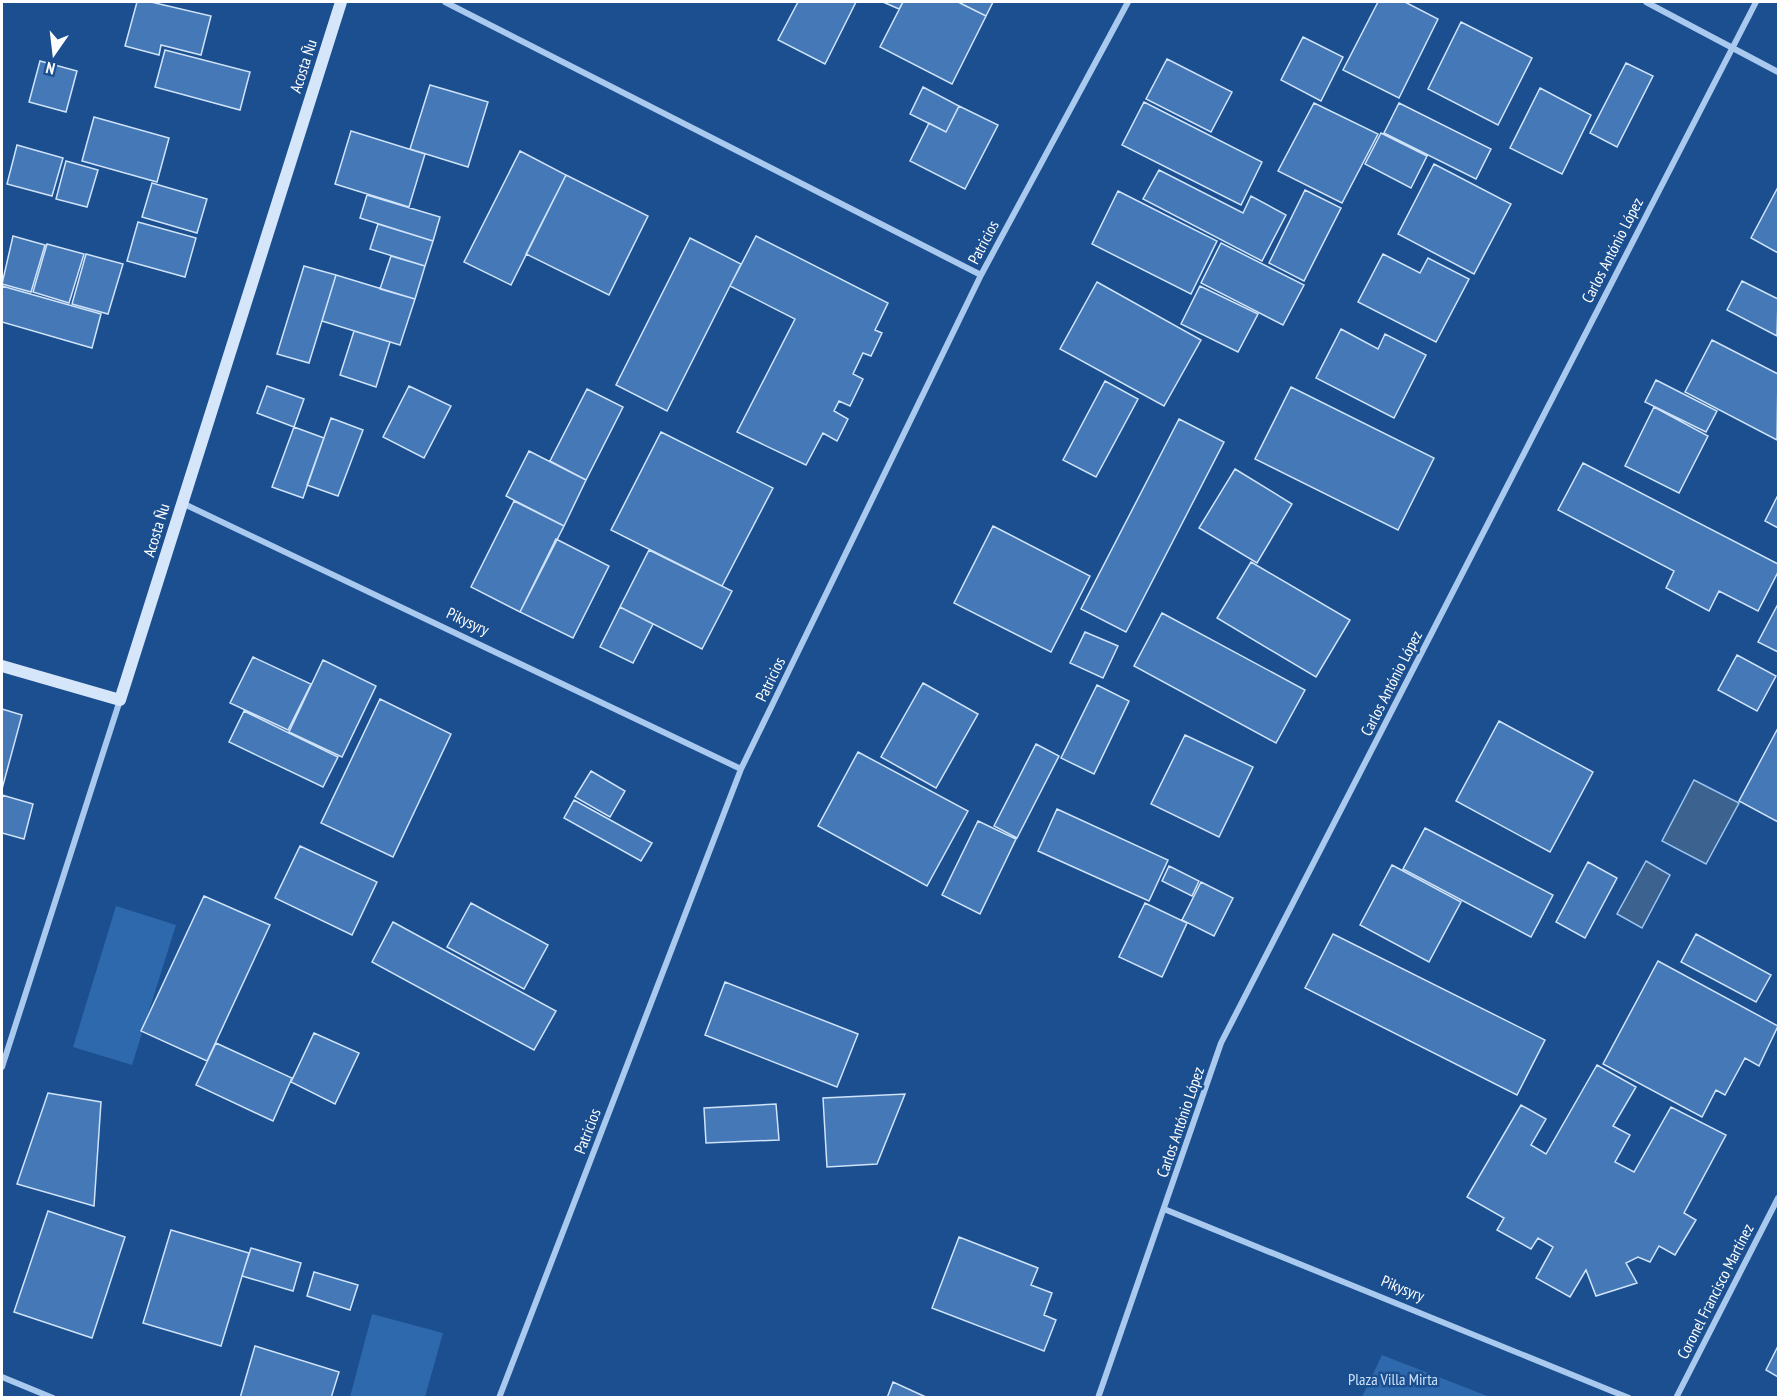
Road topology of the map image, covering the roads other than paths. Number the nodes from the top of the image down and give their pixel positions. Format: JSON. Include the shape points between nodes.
{"nodes":[{"id":1,"x":341,"y":2,"type":"edge"},
{"id":2,"x":445,"y":2,"type":"edge"},
{"id":3,"x":1128,"y":2,"type":"edge"},
{"id":4,"x":1646,"y":2,"type":"edge"},
{"id":5,"x":1756,"y":2,"type":"edge"},
{"id":6,"x":1732,"y":47,"type":"junction"},
{"id":7,"x":1779,"y":72,"type":"edge"},
{"id":8,"x":981,"y":275,"type":"junction"},
{"id":9,"x":182,"y":503,"type":"junction"},
{"id":10,"x":2,"y":666,"type":"edge"},
{"id":11,"x":120,"y":700,"type":"junction"},
{"id":12,"x":741,"y":769,"type":"junction"},
{"id":13,"x":2,"y":1067,"type":"edge"},
{"id":14,"x":1779,"y":1198,"type":"edge"},
{"id":15,"x":1164,"y":1209,"type":"junction"},
{"id":16,"x":2,"y":1377,"type":"edge"},
{"id":17,"x":53,"y":1398,"type":"edge"},
{"id":18,"x":499,"y":1398,"type":"edge"},
{"id":19,"x":1098,"y":1398,"type":"edge"},
{"id":20,"x":1629,"y":1398,"type":"edge"},
{"id":21,"x":1676,"y":1398,"type":"edge"}],
"edges":[{"from":1,"to":9,"type":"street","name":"Acosta Ñu"},
{"from":2,"to":8,"type":"street"},
{"from":3,"to":8,"type":"street","name":"Patricios"},
{"from":4,"to":6,"type":"street"},
{"from":5,"to":6,"type":"street","name":"Carlos António López"},
{"from":6,"to":7,"type":"street"},
{"from":6,"to":15,"type":"street","name":"Carlos António López","via":[[1221,1043]]},
{"from":8,"to":12,"type":"street","name":"Patricios"},
{"from":9,"to":11,"type":"street","name":"Acosta Ñu"},
{"from":9,"to":12,"type":"street","name":"Pikysyry"},
{"from":10,"to":11,"type":"street"},
{"from":11,"to":13,"type":"street","name":"Acosta Ñu"},
{"from":12,"to":18,"type":"street","name":"Patricios"},
{"from":14,"to":21,"type":"street","name":"Coronel Francisco Martínez"},
{"from":15,"to":19,"type":"street","name":"Carlos António López"},
{"from":15,"to":20,"type":"street","name":"Pikysyry"},
{"from":16,"to":17,"type":"street"}]}
